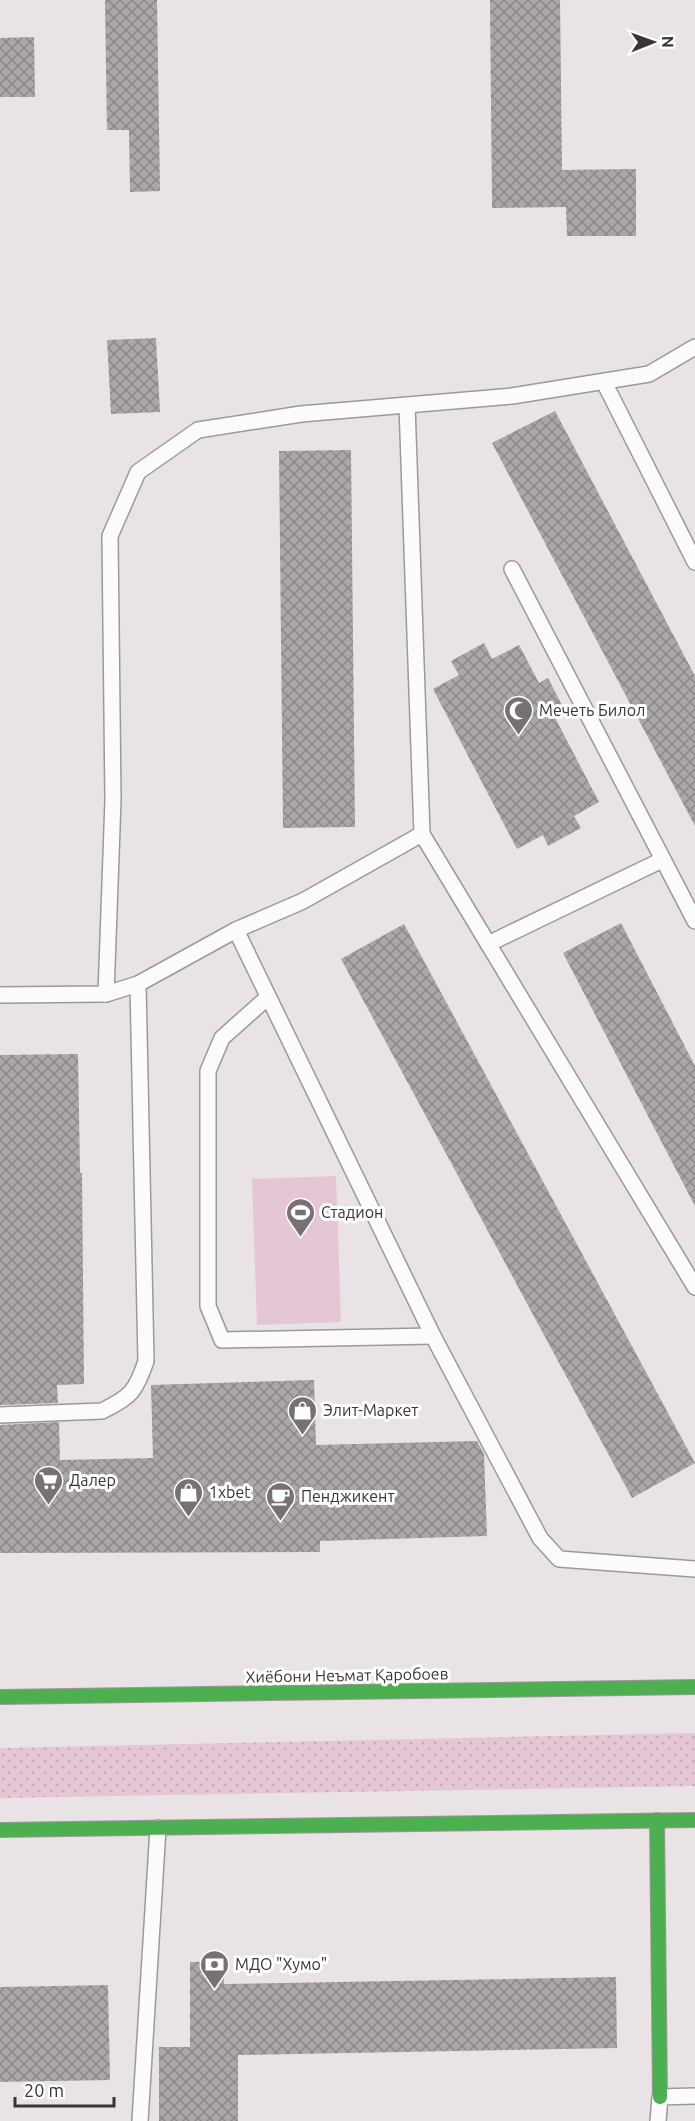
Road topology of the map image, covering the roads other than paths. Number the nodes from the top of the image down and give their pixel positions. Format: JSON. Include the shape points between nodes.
{"nodes":[{"id":1,"x":695,"y":347,"type":"edge"},
{"id":2,"x":606,"y":386,"type":"dead end"},
{"id":3,"x":406,"y":405,"type":"junction"},
{"id":4,"x":695,"y":562,"type":"edge"},
{"id":5,"x":513,"y":569,"type":"dead end"},
{"id":6,"x":422,"y":834,"type":"junction"},
{"id":7,"x":662,"y":860,"type":"junction"},
{"id":8,"x":695,"y":921,"type":"edge"},
{"id":9,"x":236,"y":930,"type":"junction"},
{"id":10,"x":489,"y":945,"type":"junction"},
{"id":11,"x":138,"y":984,"type":"junction"},
{"id":12,"x":106,"y":994,"type":"junction"},
{"id":13,"x":0,"y":995,"type":"edge"},
{"id":14,"x":268,"y":997,"type":"junction"},
{"id":15,"x":695,"y":1287,"type":"edge"},
{"id":16,"x":433,"y":1336,"type":"junction"},
{"id":17,"x":0,"y":1415,"type":"edge"},
{"id":18,"x":695,"y":1569,"type":"edge"},
{"id":19,"x":695,"y":1687,"type":"edge"},
{"id":20,"x":0,"y":1697,"type":"edge"},
{"id":21,"x":657,"y":1820,"type":"junction"},
{"id":22,"x":695,"y":1820,"type":"edge"},
{"id":23,"x":158,"y":1828,"type":"junction"},
{"id":24,"x":0,"y":1830,"type":"edge"},
{"id":25,"x":695,"y":2096,"type":"edge"},
{"id":26,"x":660,"y":2097,"type":"junction"},
{"id":27,"x":140,"y":2121,"type":"edge"},
{"id":28,"x":658,"y":2121,"type":"edge"}],
"edges":[{"from":1,"to":3,"type":"lane","via":[[649,374],[512,396]]},
{"from":2,"to":4,"type":"lane"},
{"from":3,"to":6,"type":"lane"},
{"from":3,"to":12,"type":"lane","via":[[301,414],[198,430],[138,472],[110,536],[113,800]]},
{"from":5,"to":7,"type":"lane"},
{"from":6,"to":9,"type":"lane","via":[[303,902]]},
{"from":6,"to":10,"type":"lane"},
{"from":7,"to":8,"type":"lane"},
{"from":7,"to":10,"type":"lane"},
{"from":9,"to":11,"type":"lane"},
{"from":9,"to":14,"type":"lane"},
{"from":10,"to":15,"type":"lane"},
{"from":11,"to":12,"type":"lane"},
{"from":11,"to":17,"type":"lane","via":[[146,1361],[136,1389],[102,1411]]},
{"from":12,"to":13,"type":"lane"},
{"from":14,"to":16,"type":"lane"},
{"from":14,"to":16,"type":"lane","via":[[222,1038],[208,1071],[208,1306],[222,1340]]},
{"from":16,"to":18,"type":"lane","via":[[540,1538],[559,1559]]},
{"from":19,"to":20,"type":"main road","name":"Хиёбони Неъмат Қаробоев"},
{"from":21,"to":22,"type":"main road"},
{"from":21,"to":23,"type":"main road"},
{"from":21,"to":26,"type":"main road"},
{"from":23,"to":24,"type":"main road"},
{"from":23,"to":27,"type":"lane"},
{"from":25,"to":26,"type":"lane"},
{"from":26,"to":28,"type":"lane"}]}
